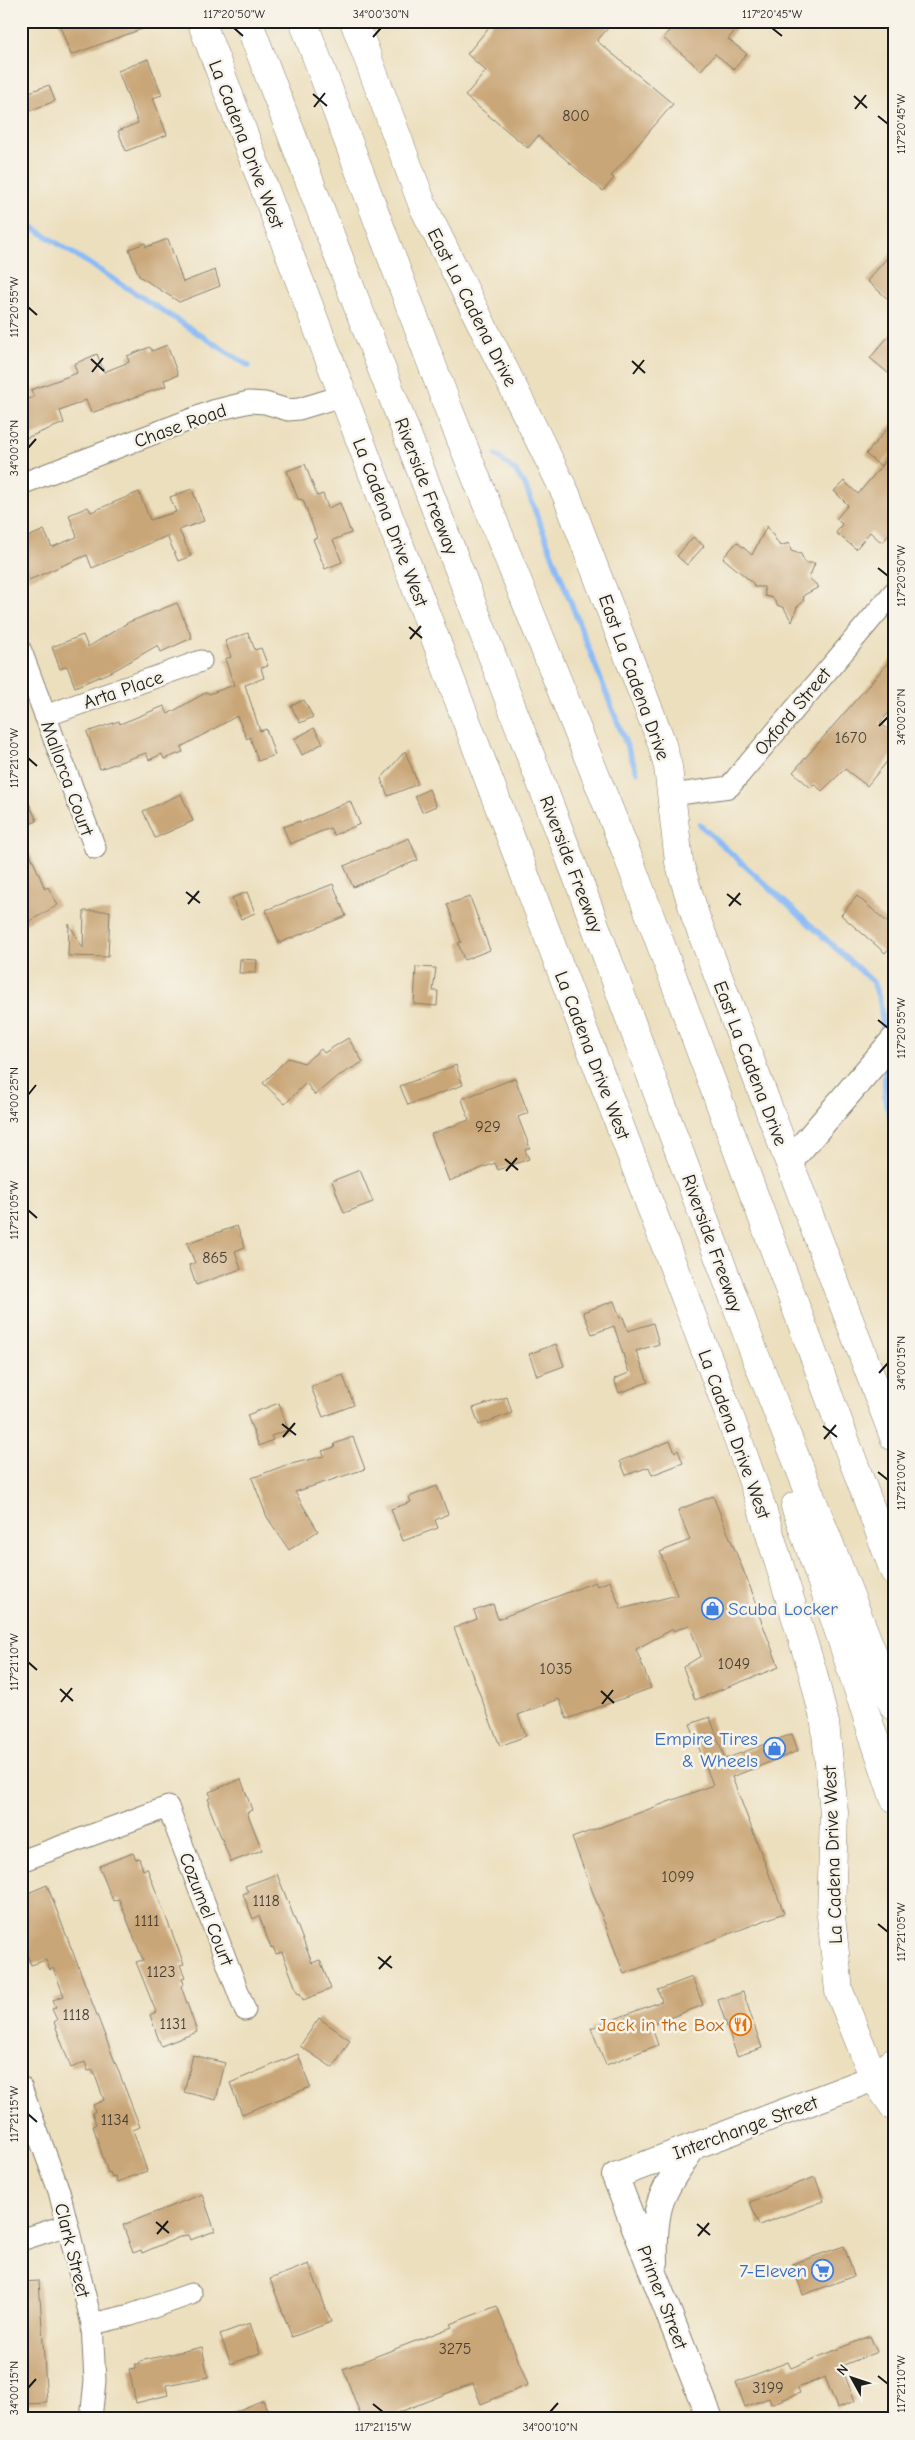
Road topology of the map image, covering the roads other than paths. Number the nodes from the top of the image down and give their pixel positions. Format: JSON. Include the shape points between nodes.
{"nodes":[{"id":1,"x":201,"y":21,"type":"edge"},
{"id":2,"x":248,"y":21,"type":"edge"},
{"id":3,"x":303,"y":21,"type":"edge"},
{"id":4,"x":354,"y":21,"type":"edge"},
{"id":5,"x":342,"y":396,"type":"junction"},
{"id":6,"x":21,"y":484,"type":"edge"},
{"id":7,"x":894,"y":592,"type":"edge"},
{"id":8,"x":21,"y":651,"type":"edge"},
{"id":9,"x":201,"y":661,"type":"dead end"},
{"id":10,"x":45,"y":716,"type":"junction"},
{"id":11,"x":672,"y":795,"type":"junction"},
{"id":12,"x":95,"y":848,"type":"dead end"},
{"id":13,"x":894,"y":1040,"type":"edge"},
{"id":14,"x":789,"y":1162,"type":"junction"},
{"id":15,"x":754,"y":1356,"type":"junction"},
{"id":16,"x":894,"y":1437,"type":"edge"},
{"id":17,"x":894,"y":1570,"type":"edge"},
{"id":18,"x":894,"y":1707,"type":"edge"},
{"id":19,"x":894,"y":1798,"type":"edge"},
{"id":20,"x":21,"y":1861,"type":"edge"},
{"id":21,"x":245,"y":2010,"type":"dead end"},
{"id":22,"x":887,"y":2072,"type":"edge"},
{"id":23,"x":21,"y":2087,"type":"edge"},
{"id":24,"x":894,"y":2107,"type":"edge"},
{"id":25,"x":694,"y":2146,"type":"junction"},
{"id":26,"x":616,"y":2176,"type":"joint"},
{"id":27,"x":67,"y":2225,"type":"junction"},
{"id":28,"x":21,"y":2240,"type":"edge"},
{"id":29,"x":656,"y":2277,"type":"junction"},
{"id":30,"x":191,"y":2294,"type":"dead end"},
{"id":31,"x":92,"y":2324,"type":"junction"},
{"id":32,"x":92,"y":2419,"type":"edge"},
{"id":33,"x":710,"y":2419,"type":"edge"}],
"edges":[{"from":1,"to":5,"type":"main road","name":"La Cadena Drive West"},
{"from":2,"to":15,"type":"main road","name":"Riverside Freeway","via":[[573,864]]},
{"from":3,"to":17,"type":"main road","via":[[449,410],[626,854]]},
{"from":4,"to":11,"type":"main road","name":"East La Cadena Drive","via":[[426,214],[566,494],[661,740]]},
{"from":5,"to":6,"type":"street","name":"Chase Road","via":[[288,410],[258,402],[237,404]]},
{"from":5,"to":22,"type":"main road","name":"La Cadena Drive West","via":[[758,1496],[813,1673],[825,1724],[834,1812],[831,1916],[840,1991]]},
{"from":7,"to":11,"type":"street","name":"Oxford Street","via":[[729,787]]},
{"from":8,"to":10,"type":"street","name":"Mallorca Court"},
{"from":9,"to":10,"type":"street","name":"Arta Place"},
{"from":10,"to":12,"type":"street","name":"Mallorca Court"},
{"from":11,"to":14,"type":"main road","name":"East La Cadena Drive","via":[[679,862],[696,918]]},
{"from":13,"to":14,"type":"street"},
{"from":14,"to":16,"type":"main road","name":"East La Cadena Drive"},
{"from":15,"to":18,"type":"main road","name":"Riverside Freeway"},
{"from":15,"to":19,"type":"main road","via":[[752,1394],[770,1435]]},
{"from":20,"to":21,"type":"street","name":"Cozumel Court","via":[[168,1808]]},
{"from":22,"to":24,"type":"main road","name":"La Cadena Drive West"},
{"from":22,"to":25,"type":"street","name":"Interchange Street"},
{"from":23,"to":27,"type":"street","name":"Clark Street","via":[[59,2191]]},
{"from":25,"to":26,"type":"street","name":"Interchange Street"},
{"from":25,"to":29,"type":"street","via":[[660,2200],[655,2218]]},
{"from":26,"to":29,"type":"street","name":"Primer Street"},
{"from":27,"to":28,"type":"street"},
{"from":27,"to":31,"type":"street","name":"Clark Street"},
{"from":29,"to":33,"type":"street","name":"Primer Street"},
{"from":30,"to":31,"type":"street","via":[[131,2316]]},
{"from":31,"to":32,"type":"street","name":"Clark Street","via":[[95,2381]]}]}
